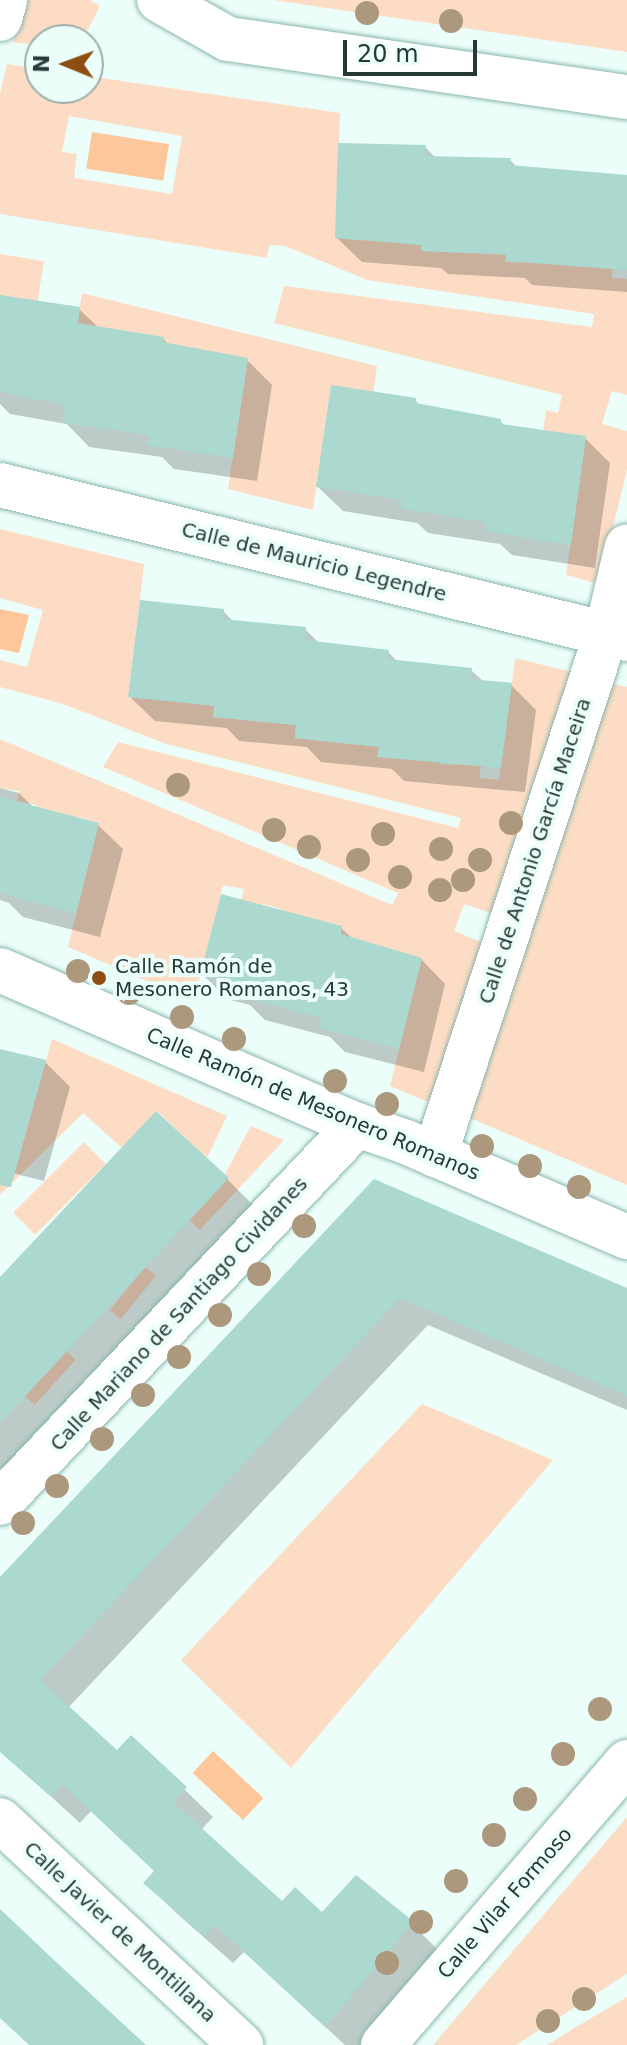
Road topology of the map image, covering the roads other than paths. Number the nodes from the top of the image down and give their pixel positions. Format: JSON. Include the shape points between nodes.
{"nodes":[{"id":1,"x":5,"y":0,"type":"edge"},
{"id":2,"x":159,"y":0,"type":"edge"},
{"id":3,"x":0,"y":19,"type":"edge"},
{"id":4,"x":627,"y":97,"type":"edge"},
{"id":5,"x":0,"y":485,"type":"edge"},
{"id":6,"x":627,"y":546,"type":"edge"},
{"id":7,"x":616,"y":637,"type":"edge"},
{"id":8,"x":0,"y":970,"type":"edge"},
{"id":9,"x":357,"y":1125,"type":"junction"},
{"id":10,"x":435,"y":1155,"type":"junction"},
{"id":11,"x":627,"y":1237,"type":"edge"},
{"id":12,"x":0,"y":1503,"type":"edge"},
{"id":13,"x":627,"y":1762,"type":"edge"},
{"id":14,"x":0,"y":1820,"type":"edge"},
{"id":15,"x":241,"y":2045,"type":"edge"},
{"id":16,"x":383,"y":2045,"type":"edge"}],
"edges":[{"from":1,"to":3,"type":"street"},
{"from":2,"to":4,"type":"street","via":[[228,39]]},
{"from":5,"to":7,"type":"street","name":"Calle de Mauricio Legendre"},
{"from":6,"to":7,"type":"street","name":"Calle de Antonio García Maceira"},
{"from":7,"to":10,"type":"street","name":"Calle de Antonio García Maceira"},
{"from":8,"to":9,"type":"street","name":"Calle Ramón de Mesonero Romanos"},
{"from":9,"to":10,"type":"street","name":"Calle Ramón de Mesonero Romanos"},
{"from":9,"to":12,"type":"street","name":"Calle Mariano de Santiago Cividanes"},
{"from":10,"to":11,"type":"street","name":"Calle Ramón de Mesonero Romanos"},
{"from":13,"to":16,"type":"street","name":"Calle Vilar Formoso"},
{"from":14,"to":15,"type":"street","name":"Calle Javier de Montillana"}]}
